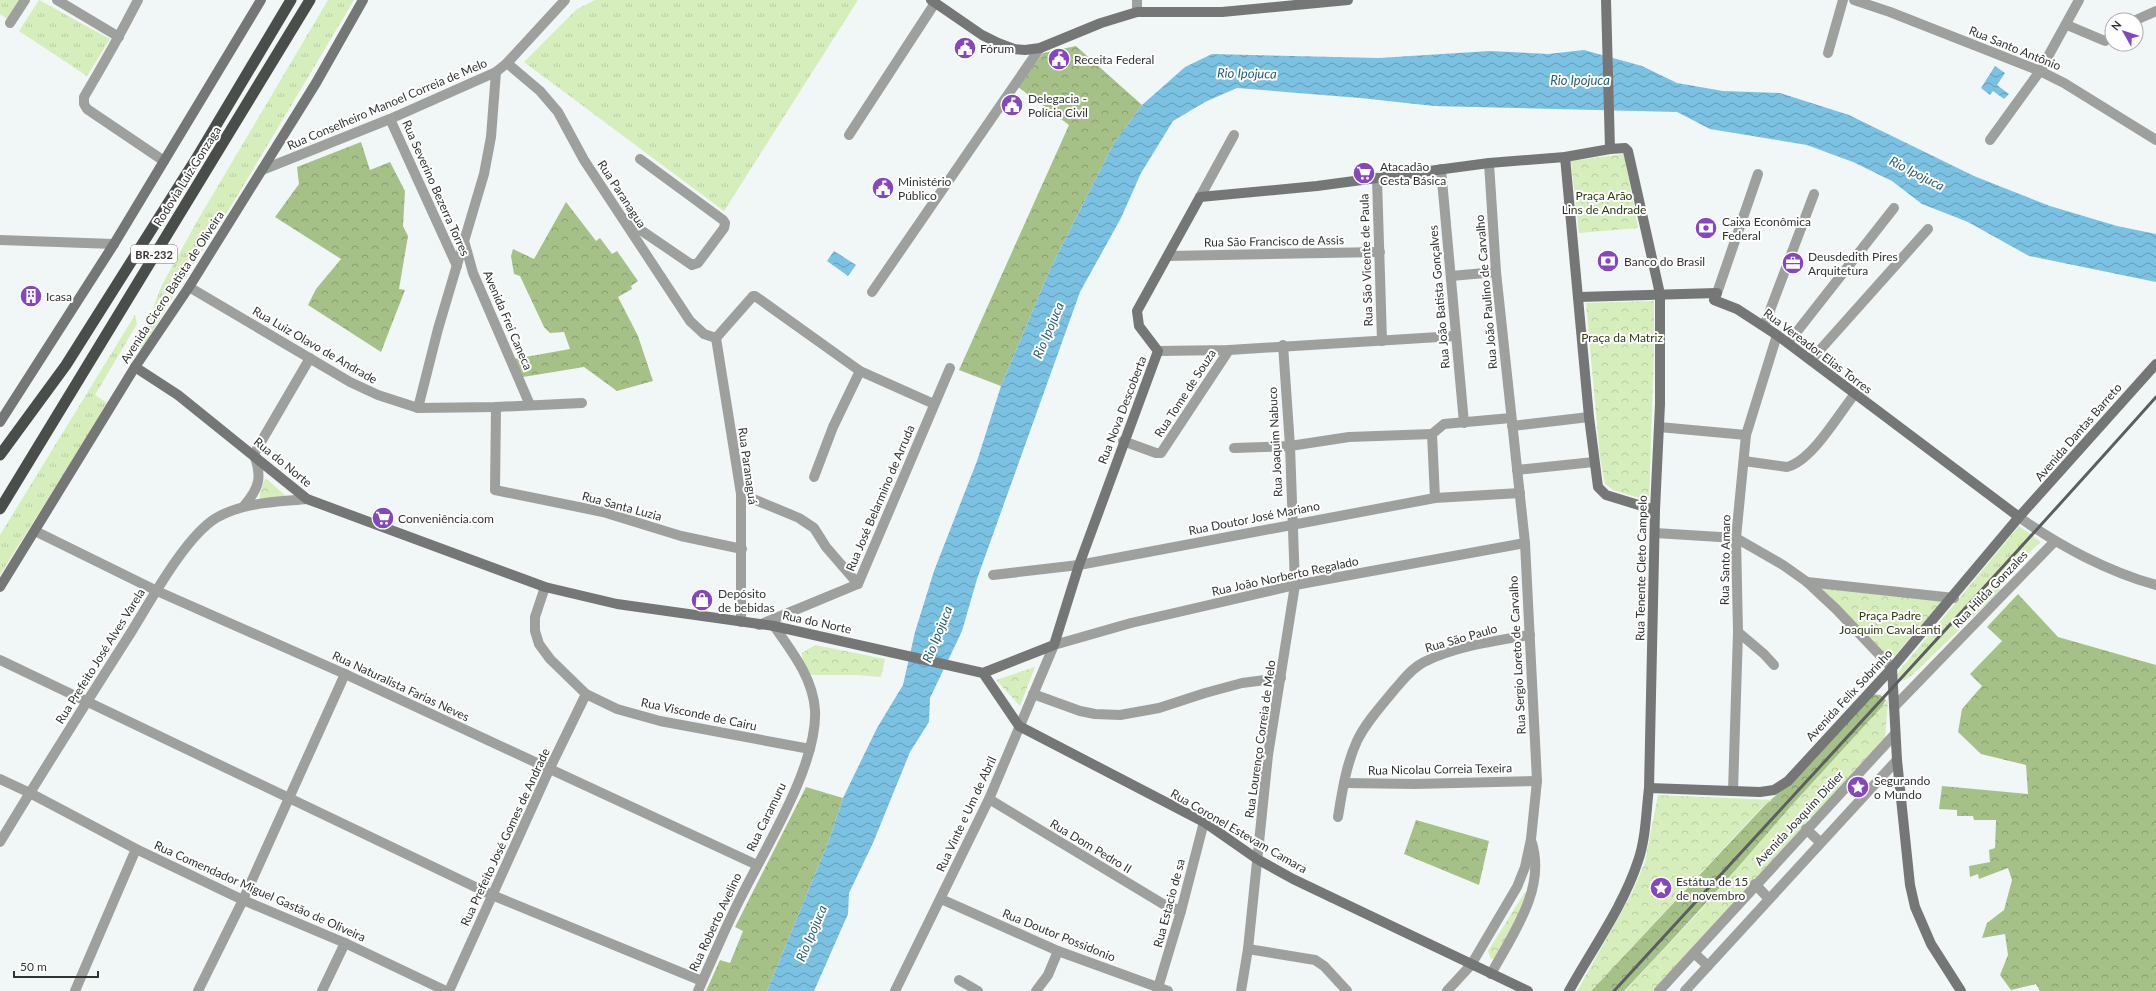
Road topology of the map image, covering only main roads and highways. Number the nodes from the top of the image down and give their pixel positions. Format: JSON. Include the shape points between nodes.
{"nodes":[{"id":1,"x":261,"y":0,"type":"edge"},
{"id":2,"x":291,"y":0,"type":"edge"},
{"id":3,"x":310,"y":0,"type":"edge"},
{"id":4,"x":363,"y":0,"type":"edge"},
{"id":5,"x":1348,"y":0,"type":"edge"},
{"id":6,"x":1606,"y":0,"type":"edge"},
{"id":7,"x":933,"y":1,"type":"edge"},
{"id":8,"x":1292,"y":2,"type":"edge"},
{"id":9,"x":1610,"y":149,"type":"junction"},
{"id":10,"x":1564,"y":157,"type":"junction"},
{"id":11,"x":1660,"y":294,"type":"junction"},
{"id":12,"x":1579,"y":297,"type":"junction"},
{"id":13,"x":2156,"y":364,"type":"edge"},
{"id":14,"x":135,"y":367,"type":"junction"},
{"id":15,"x":0,"y":422,"type":"edge"},
{"id":16,"x":0,"y":455,"type":"edge"},
{"id":17,"x":0,"y":509,"type":"edge"},
{"id":18,"x":1655,"y":510,"type":"junction"},
{"id":19,"x":2019,"y":517,"type":"junction"},
{"id":20,"x":0,"y":587,"type":"edge"},
{"id":21,"x":1892,"y":668,"type":"junction"},
{"id":22,"x":983,"y":673,"type":"junction"},
{"id":23,"x":1649,"y":788,"type":"junction"},
{"id":24,"x":1528,"y":991,"type":"edge"},
{"id":25,"x":1569,"y":991,"type":"edge"},
{"id":26,"x":1961,"y":991,"type":"edge"}],
"edges":[{"from":1,"to":15,"type":"main road","via":[[114,244]]},
{"from":2,"to":16,"type":"highway","name":"Rodovia Luiz Gonzaga","number":"BR-232","via":[[200,153],[66,365]]},
{"from":3,"to":17,"type":"highway","name":"Rodovia Luiz Gonzaga","number":"BR-232"},
{"from":4,"to":14,"type":"main road","name":"Avenida Cicero Batista de Oliveira","via":[[316,83],[189,288]]},
{"from":5,"to":8,"type":"main road"},
{"from":6,"to":9,"type":"main road"},
{"from":7,"to":8,"type":"main road","via":[[982,35],[1020,49],[1040,48],[1101,23],[1137,12],[1222,12]]},
{"from":9,"to":10,"type":"main road"},
{"from":9,"to":11,"type":"main road","name":"Rua Tenente Cleto Campelo","via":[[1624,148],[1628,151]]},
{"from":10,"to":12,"type":"main road"},
{"from":10,"to":22,"type":"main road","name":"Rua Nova Descoberta","via":[[1489,163],[1376,179],[1200,197],[1137,311],[1139,326],[1158,351],[1079,565],[1054,645]]},
{"from":11,"to":12,"type":"main road"},
{"from":11,"to":18,"type":"main road","name":"Rua Tenente Cleto Campelo","via":[[1659,427]]},
{"from":11,"to":19,"type":"main road","name":"Rua Vereador Elias Torres","via":[[1717,293],[1714,300],[1737,309],[1777,335]]},
{"from":12,"to":18,"type":"main road","via":[[1598,487],[1613,497]]},
{"from":13,"to":19,"type":"main road","name":"Avenida Dantas Barreto"},
{"from":14,"to":20,"type":"main road","name":"Avenida Cicero Batista de Oliveira"},
{"from":14,"to":22,"type":"main road","name":"Rua do Norte","via":[[178,395],[307,498],[545,587],[616,604],[774,626]]},
{"from":18,"to":23,"type":"main road","name":"Rua Tenente Cleto Campelo"},
{"from":19,"to":21,"type":"main road","name":"Avenida Felix Sobrinho","via":[[1954,598]]},
{"from":21,"to":23,"type":"main road","name":"Avenida Felix Sobrinho","via":[[1781,786],[1760,792]]},
{"from":21,"to":26,"type":"main road","via":[[1896,760],[1910,886],[1915,907],[1931,944]]},
{"from":22,"to":24,"type":"main road","name":"Rua Coronel Estevam Camara","via":[[1018,726],[1204,822],[1257,859],[1293,879]]},
{"from":23,"to":25,"type":"main road","name":"Rua Tenente Cleto Campelo","via":[[1638,860],[1626,891]]}]}
